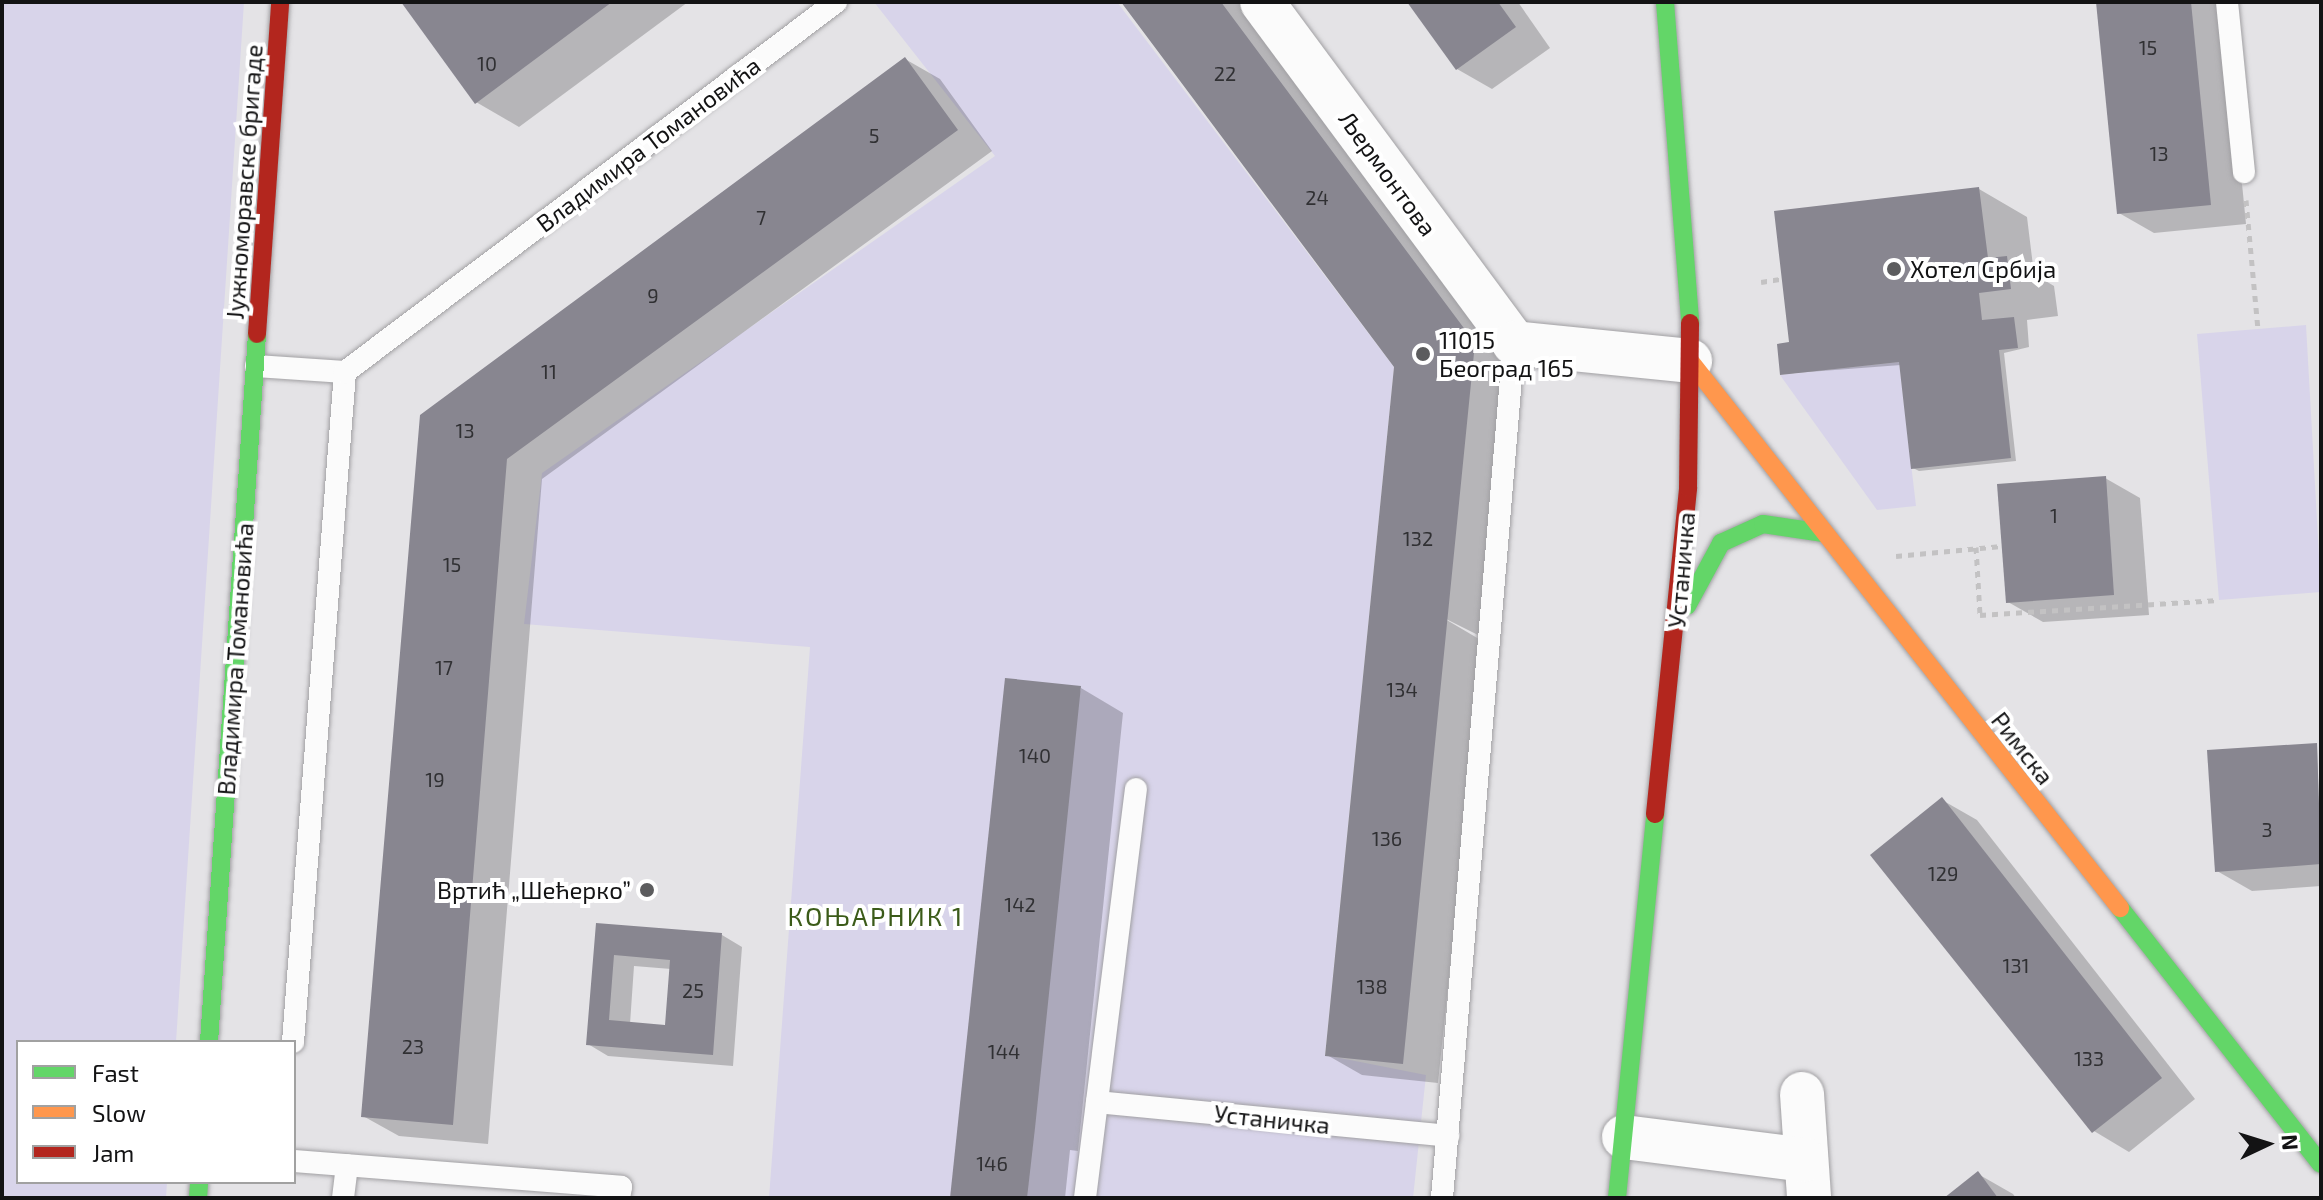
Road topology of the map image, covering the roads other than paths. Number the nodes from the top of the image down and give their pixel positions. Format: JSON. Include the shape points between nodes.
{"nodes":[{"id":1,"x":280,"y":2,"type":"edge"},
{"id":2,"x":836,"y":2,"type":"edge"},
{"id":3,"x":1262,"y":2,"type":"edge"},
{"id":4,"x":1665,"y":2,"type":"edge"},
{"id":5,"x":2227,"y":2,"type":"edge"},
{"id":6,"x":2244,"y":172,"type":"road end"},
{"id":7,"x":1514,"y":343,"type":"junction"},
{"id":8,"x":1690,"y":361,"type":"junction"},
{"id":9,"x":256,"y":366,"type":"junction"},
{"id":10,"x":345,"y":372,"type":"junction"},
{"id":11,"x":1823,"y":533,"type":"junction"},
{"id":12,"x":1676,"y":631,"type":"junction"},
{"id":13,"x":1136,"y":789,"type":"dead end"},
{"id":14,"x":209,"y":1040,"type":"edge"},
{"id":15,"x":293,"y":1040,"type":"edge"},
{"id":16,"x":1802,"y":1094,"type":"dead end"},
{"id":17,"x":1097,"y":1102,"type":"junction"},
{"id":18,"x":1448,"y":1136,"type":"junction"},
{"id":19,"x":1624,"y":1137,"type":"junction"},
{"id":20,"x":296,"y":1161,"type":"edge"},
{"id":21,"x":2321,"y":1164,"type":"edge"},
{"id":22,"x":347,"y":1165,"type":"junction"},
{"id":23,"x":1807,"y":1179,"type":"edge"},
{"id":24,"x":343,"y":1198,"type":"edge"},
{"id":25,"x":619,"y":1198,"type":"edge"},
{"id":26,"x":1085,"y":1198,"type":"edge"},
{"id":27,"x":1442,"y":1198,"type":"edge"},
{"id":28,"x":1617,"y":1198,"type":"edge"}],
"edges":[{"from":1,"to":9,"type":"street","name":"Јужноморавске бригаде"},
{"from":2,"to":10,"type":"lane","name":"Владимира Томановића"},
{"from":3,"to":7,"type":"street","name":"Љермонтова"},
{"from":4,"to":8,"type":"street","name":"Устаничка","via":[[1689,256]]},
{"from":5,"to":6,"type":"lane"},
{"from":7,"to":8,"type":"street"},
{"from":7,"to":18,"type":"lane"},
{"from":8,"to":11,"type":"street","name":"Римска"},
{"from":8,"to":12,"type":"street","name":"Устаничка"},
{"from":9,"to":10,"type":"lane"},
{"from":9,"to":14,"type":"street","name":"Владимира Томановића"},
{"from":10,"to":15,"type":"lane"},
{"from":11,"to":12,"type":"street","via":[[1763,524],[1721,543]]},
{"from":11,"to":21,"type":"street","name":"Римска"},
{"from":12,"to":19,"type":"street","name":"Устаничка"},
{"from":13,"to":17,"type":"lane"},
{"from":16,"to":23,"type":"street"},
{"from":17,"to":18,"type":"lane","name":"Устаничка"},
{"from":17,"to":26,"type":"lane"},
{"from":18,"to":27,"type":"lane"},
{"from":19,"to":23,"type":"street"},
{"from":19,"to":28,"type":"street","name":"Устаничка"},
{"from":20,"to":22,"type":"lane"},
{"from":22,"to":24,"type":"lane"},
{"from":22,"to":25,"type":"lane","via":[[621,1187]]}]}
